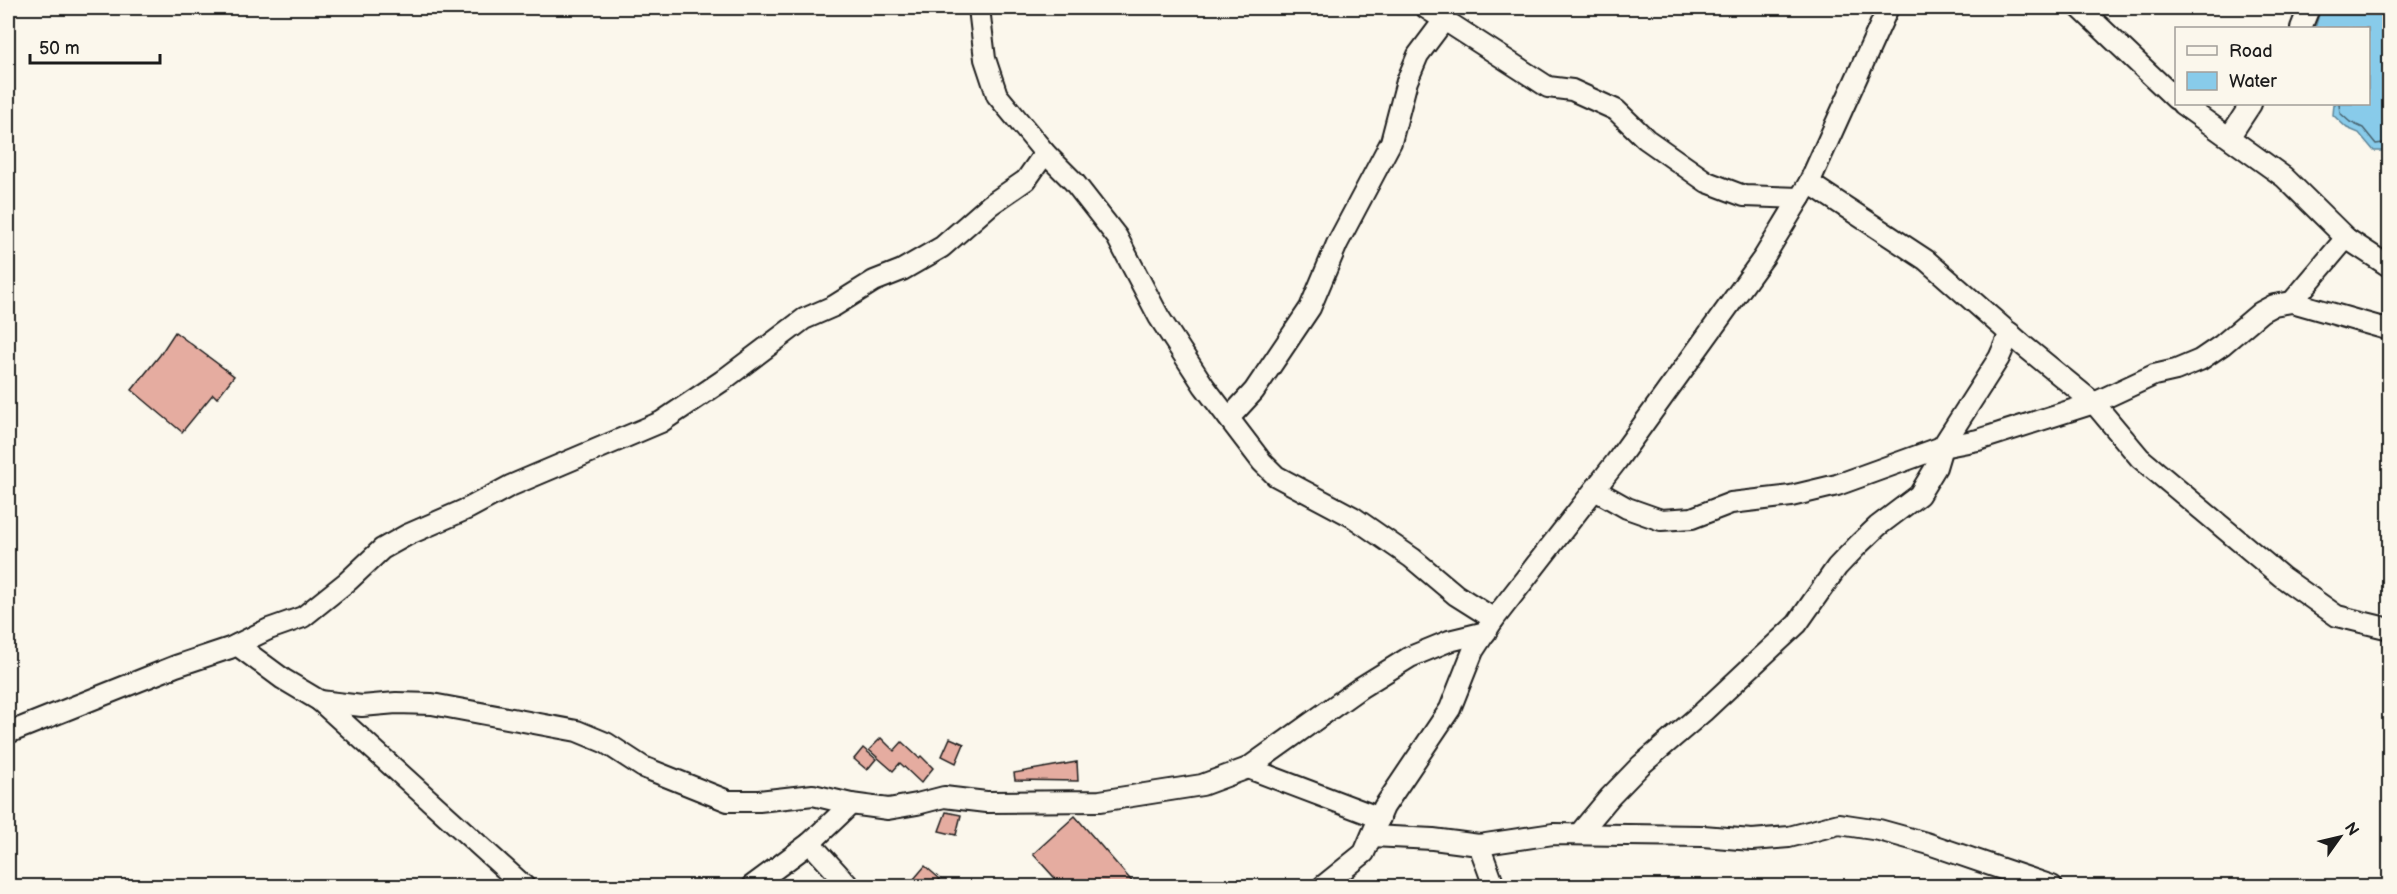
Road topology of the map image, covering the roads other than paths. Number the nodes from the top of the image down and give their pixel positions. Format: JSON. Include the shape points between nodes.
{"nodes":[{"id":1,"x":979,"y":8,"type":"edge"},
{"id":2,"x":1426,"y":8,"type":"edge"},
{"id":3,"x":1888,"y":8,"type":"edge"},
{"id":4,"x":2083,"y":8,"type":"edge"},
{"id":5,"x":2309,"y":8,"type":"edge"},
{"id":6,"x":1445,"y":19,"type":"junction"},
{"id":7,"x":2301,"y":27,"type":"edge"},
{"id":8,"x":2175,"y":98,"type":"edge"},
{"id":9,"x":2183,"y":105,"type":"edge"},
{"id":10,"x":2250,"y":105,"type":"edge"},
{"id":11,"x":2230,"y":136,"type":"junction"},
{"id":12,"x":1045,"y":153,"type":"junction"},
{"id":13,"x":1804,"y":190,"type":"junction"},
{"id":14,"x":2346,"y":238,"type":"junction"},
{"id":15,"x":2390,"y":267,"type":"edge"},
{"id":16,"x":2292,"y":302,"type":"junction"},
{"id":17,"x":2390,"y":330,"type":"edge"},
{"id":18,"x":2010,"y":333,"type":"junction"},
{"id":19,"x":2094,"y":403,"type":"junction"},
{"id":20,"x":1229,"y":418,"type":"junction"},
{"id":21,"x":1942,"y":447,"type":"junction"},
{"id":22,"x":1595,"y":490,"type":"junction"},
{"id":23,"x":1490,"y":625,"type":"junction"},
{"id":24,"x":2390,"y":629,"type":"edge"},
{"id":25,"x":237,"y":645,"type":"junction"},
{"id":26,"x":320,"y":701,"type":"junction"},
{"id":27,"x":8,"y":733,"type":"edge"},
{"id":28,"x":1248,"y":768,"type":"junction"},
{"id":29,"x":851,"y":804,"type":"junction"},
{"id":30,"x":1376,"y":827,"type":"junction"},
{"id":31,"x":1579,"y":834,"type":"junction"},
{"id":32,"x":810,"y":843,"type":"junction"},
{"id":33,"x":1479,"y":845,"type":"junction"},
{"id":34,"x":524,"y":886,"type":"edge"},
{"id":35,"x":752,"y":886,"type":"edge"},
{"id":36,"x":849,"y":886,"type":"edge"},
{"id":37,"x":1323,"y":886,"type":"edge"},
{"id":38,"x":1494,"y":886,"type":"edge"},
{"id":39,"x":2052,"y":886,"type":"edge"}],
"edges":[{"from":1,"to":12,"type":"street","via":[[985,59],[997,95]]},
{"from":2,"to":6,"type":"street"},
{"from":3,"to":13,"type":"street"},
{"from":4,"to":8,"type":"street"},
{"from":5,"to":7,"type":"street"},
{"from":6,"to":13,"type":"street","via":[[1548,87],[1572,90],[1616,110],[1646,139],[1707,182],[1744,196]]},
{"from":6,"to":20,"type":"street","via":[[1418,55],[1391,141],[1337,244],[1310,308],[1254,391]]},
{"from":9,"to":11,"type":"street"},
{"from":10,"to":11,"type":"street"},
{"from":11,"to":14,"type":"street","via":[[2284,177]]},
{"from":12,"to":20,"type":"street","via":[[1074,182],[1117,237],[1159,317]]},
{"from":12,"to":25,"type":"street","via":[[1026,180],[942,247],[804,319],[661,422],[407,535],[382,549],[303,616]]},
{"from":13,"to":18,"type":"street","via":[[1926,260]]},
{"from":13,"to":22,"type":"street","via":[[1764,257]]},
{"from":14,"to":15,"type":"street"},
{"from":14,"to":16,"type":"street"},
{"from":16,"to":17,"type":"street"},
{"from":16,"to":19,"type":"street","via":[[2261,312],[2200,360],[2154,375]]},
{"from":18,"to":19,"type":"street"},
{"from":18,"to":21,"type":"street","via":[[1999,358]]},
{"from":19,"to":21,"type":"street","via":[[1978,440]]},
{"from":19,"to":24,"type":"street","via":[[2140,458],[2282,577],[2337,616]]},
{"from":20,"to":23,"type":"street","via":[[1276,476],[1353,517],[1412,558]]},
{"from":21,"to":22,"type":"street","via":[[1837,485],[1731,504],[1692,518],[1661,520],[1627,508]]},
{"from":21,"to":31,"type":"street","via":[[1936,467],[1919,495],[1859,544],[1837,567],[1797,624],[1641,765]]},
{"from":22,"to":23,"type":"street"},
{"from":23,"to":28,"type":"street","via":[[1410,657]]},
{"from":23,"to":30,"type":"street","via":[[1473,651],[1450,709],[1384,807]]},
{"from":25,"to":26,"type":"street"},
{"from":25,"to":27,"type":"street"},
{"from":26,"to":29,"type":"street","via":[[362,706],[432,704],[577,731],[606,743],[643,767],[728,801],[813,795]]},
{"from":26,"to":34,"type":"street"},
{"from":28,"to":29,"type":"street","via":[[1202,785],[1100,801],[986,802],[944,797],[888,809]]},
{"from":28,"to":30,"type":"street"},
{"from":29,"to":32,"type":"street"},
{"from":30,"to":33,"type":"street"},
{"from":30,"to":37,"type":"street","via":[[1364,853]]},
{"from":31,"to":33,"type":"street"},
{"from":31,"to":39,"type":"street","via":[[1752,840],[1789,837],[1839,824],[1926,843]]},
{"from":32,"to":35,"type":"street"},
{"from":32,"to":36,"type":"street"},
{"from":33,"to":38,"type":"street"}]}
